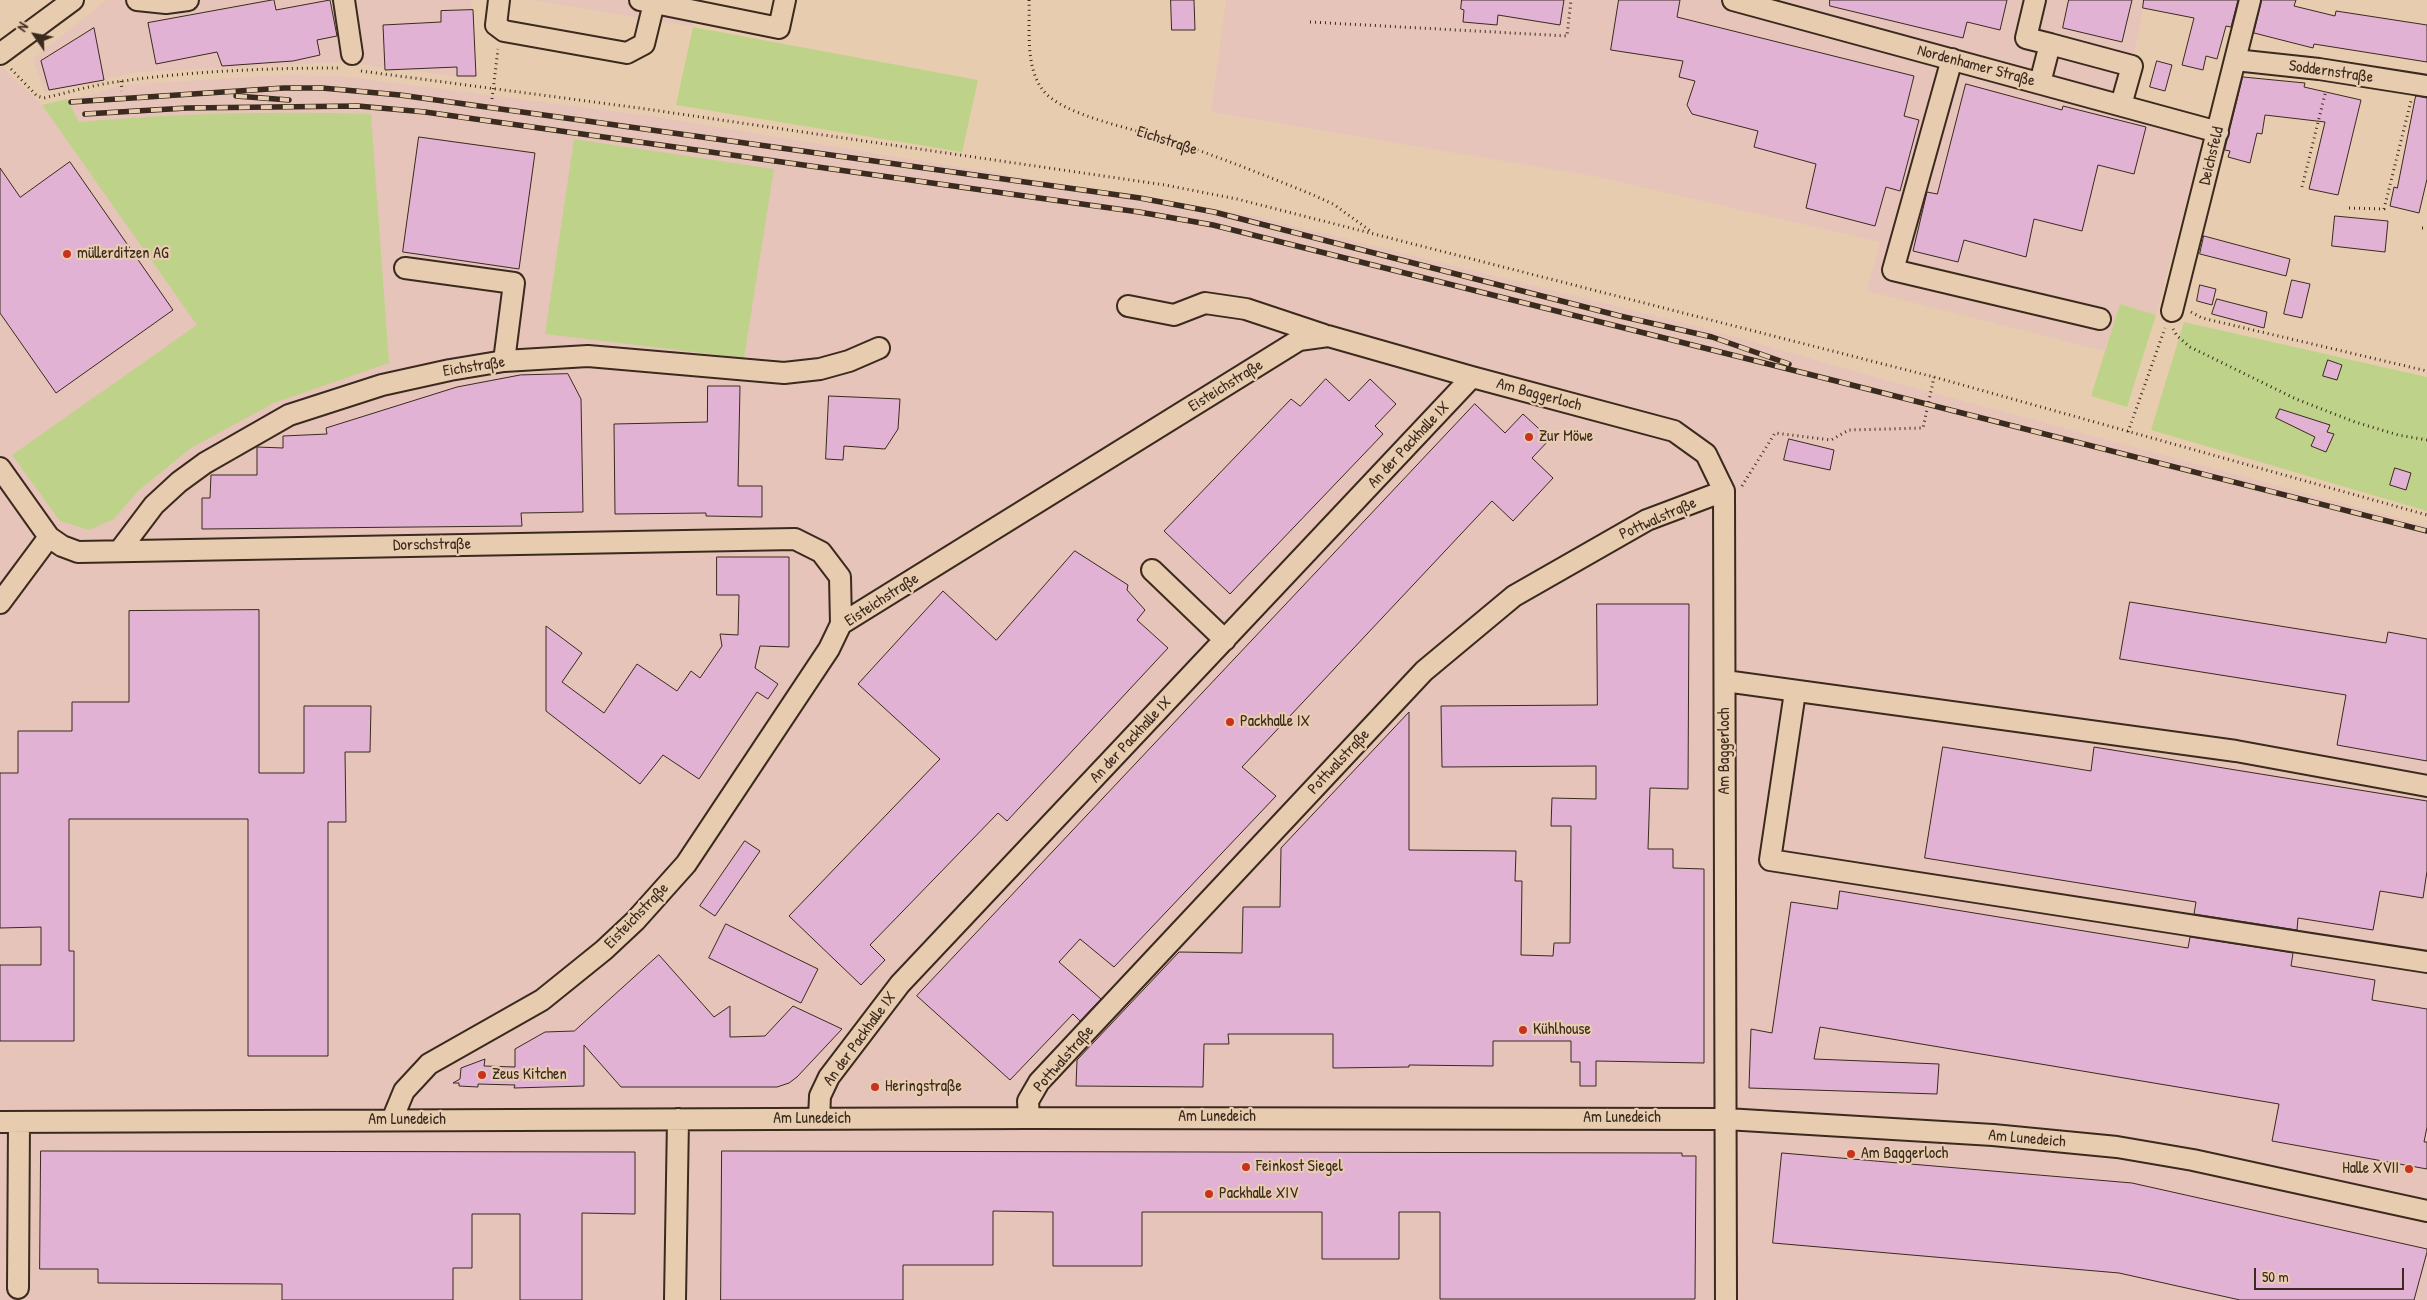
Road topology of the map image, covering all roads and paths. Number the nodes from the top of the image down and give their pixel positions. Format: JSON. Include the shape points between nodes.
{"nodes":[{"id":1,"x":73,"y":0,"type":"edge"},
{"id":2,"x":137,"y":0,"type":"edge"},
{"id":3,"x":188,"y":0,"type":"edge"},
{"id":4,"x":344,"y":0,"type":"edge"},
{"id":5,"x":499,"y":0,"type":"edge"},
{"id":6,"x":785,"y":0,"type":"edge"},
{"id":7,"x":1029,"y":0,"type":"edge"},
{"id":8,"x":1571,"y":0,"type":"edge"},
{"id":9,"x":1733,"y":0,"type":"edge"},
{"id":10,"x":2034,"y":0,"type":"edge"},
{"id":11,"x":2250,"y":0,"type":"edge"},
{"id":12,"x":647,"y":1,"type":"edge"},
{"id":13,"x":1310,"y":22,"type":"dead end"},
{"id":14,"x":2050,"y":44,"type":"junction"},
{"id":15,"x":0,"y":54,"type":"edge"},
{"id":16,"x":1952,"y":60,"type":"junction"},
{"id":17,"x":2235,"y":60,"type":"junction"},
{"id":18,"x":348,"y":64,"type":"junction"},
{"id":19,"x":495,"y":70,"type":"dead end"},
{"id":20,"x":2331,"y":71,"type":"junction"},
{"id":21,"x":122,"y":81,"type":"junction"},
{"id":22,"x":2040,"y":83,"type":"junction"},
{"id":23,"x":2422,"y":85,"type":"edge"},
{"id":24,"x":493,"y":89,"type":"junction"},
{"id":25,"x":122,"y":90,"type":"dead end"},
{"id":26,"x":492,"y":100,"type":"dead end"},
{"id":27,"x":2121,"y":105,"type":"junction"},
{"id":28,"x":2218,"y":132,"type":"junction"},
{"id":29,"x":2302,"y":187,"type":"dead end"},
{"id":30,"x":2349,"y":208,"type":"dead end"},
{"id":31,"x":1375,"y":234,"type":"junction"},
{"id":32,"x":405,"y":268,"type":"dead end"},
{"id":33,"x":2174,"y":303,"type":"junction"},
{"id":34,"x":1128,"y":306,"type":"dead end"},
{"id":35,"x":2100,"y":319,"type":"dead end"},
{"id":36,"x":1328,"y":336,"type":"junction"},
{"id":37,"x":879,"y":348,"type":"dead end"},
{"id":38,"x":504,"y":361,"type":"junction"},
{"id":39,"x":2427,"y":371,"type":"edge"},
{"id":40,"x":1472,"y":377,"type":"junction"},
{"id":41,"x":1934,"y":377,"type":"junction"},
{"id":42,"x":2128,"y":432,"type":"junction"},
{"id":43,"x":2427,"y":440,"type":"edge"},
{"id":44,"x":0,"y":468,"type":"edge"},
{"id":45,"x":1724,"y":491,"type":"junction"},
{"id":46,"x":2427,"y":516,"type":"edge"},
{"id":47,"x":49,"y":537,"type":"junction"},
{"id":48,"x":120,"y":550,"type":"junction"},
{"id":49,"x":1152,"y":570,"type":"dead end"},
{"id":50,"x":0,"y":603,"type":"edge"},
{"id":51,"x":841,"y":624,"type":"junction"},
{"id":52,"x":1226,"y":640,"type":"junction"},
{"id":53,"x":1725,"y":681,"type":"junction"},
{"id":54,"x":1796,"y":692,"type":"junction"},
{"id":55,"x":2427,"y":786,"type":"edge"},
{"id":56,"x":2427,"y":962,"type":"edge"},
{"id":57,"x":1029,"y":1118,"type":"junction"},
{"id":58,"x":678,"y":1119,"type":"junction"},
{"id":59,"x":819,"y":1119,"type":"junction"},
{"id":60,"x":1726,"y":1119,"type":"junction"},
{"id":61,"x":392,"y":1120,"type":"junction"},
{"id":62,"x":9,"y":1122,"type":"edge"},
{"id":63,"x":2427,"y":1212,"type":"edge"},
{"id":64,"x":18,"y":1288,"type":"dead end"},
{"id":65,"x":675,"y":1300,"type":"edge"},
{"id":66,"x":1726,"y":1300,"type":"edge"}],
"edges":[{"from":1,"to":15,"type":"street"},
{"from":2,"to":3,"type":"street","via":[[166,3]]},
{"from":4,"to":18,"type":"street"},
{"from":5,"to":12,"type":"street","via":[[496,25],[504,31],[627,53],[644,44]]},
{"from":6,"to":12,"type":"street","via":[[779,28]]},
{"from":7,"to":31,"type":"path","name":"Eichstraße","via":[[1031,60],[1036,78],[1043,91],[1058,103],[1311,194],[1334,204]]},
{"from":8,"to":13,"type":"path","via":[[1567,36]]},
{"from":9,"to":16,"type":"street","name":"Nordenhamer Straße"},
{"from":10,"to":14,"type":"street","via":[[2026,38]]},
{"from":11,"to":17,"type":"street","name":"Deichsfeld"},
{"from":14,"to":22,"type":"street"},
{"from":14,"to":27,"type":"street","via":[[2132,66]]},
{"from":15,"to":21,"type":"path","via":[[37,96],[44,98]]},
{"from":16,"to":22,"type":"street","name":"Nordenhamer Straße"},
{"from":16,"to":35,"type":"street","via":[[1893,270]]},
{"from":17,"to":20,"type":"street","name":"Soddernstraße"},
{"from":17,"to":28,"type":"street","name":"Deichsfeld"},
{"from":18,"to":21,"type":"path"},
{"from":18,"to":24,"type":"path"},
{"from":19,"to":24,"type":"path"},
{"from":20,"to":23,"type":"street","name":"Soddernstraße"},
{"from":20,"to":29,"type":"path"},
{"from":21,"to":25,"type":"path"},
{"from":22,"to":27,"type":"street","name":"Nordenhamer Straße"},
{"from":23,"to":30,"type":"path","via":[[2384,210]]},
{"from":24,"to":26,"type":"path"},
{"from":24,"to":31,"type":"path","via":[[1165,185],[1237,199]]},
{"from":27,"to":28,"type":"street","name":"Nordenhamer Straße"},
{"from":28,"to":33,"type":"street","name":"Deichsfeld"},
{"from":31,"to":41,"type":"path"},
{"from":32,"to":38,"type":"street","via":[[514,284]]},
{"from":33,"to":39,"type":"path","via":[[2202,318]]},
{"from":33,"to":42,"type":"path"},
{"from":33,"to":43,"type":"path","via":[[2172,329],[2190,347],[2296,399],[2355,422]]},
{"from":34,"to":36,"type":"street","via":[[1174,315],[1205,303],[1238,307]]},
{"from":36,"to":40,"type":"street","name":"Eisteichstraße"},
{"from":36,"to":51,"type":"street","name":"Eisteichstraße","via":[[1299,340]]},
{"from":37,"to":38,"type":"street","name":"Eichstraße","via":[[820,369],[784,373],[588,356]]},
{"from":38,"to":48,"type":"street","name":"Eichstraße","via":[[382,385],[289,415],[205,463],[179,482],[154,505]]},
{"from":40,"to":45,"type":"street","name":"Am Baggerloch","via":[[1674,431],[1706,454]]},
{"from":40,"to":52,"type":"street","name":"An der Packhalle IX"},
{"from":41,"to":42,"type":"path"},
{"from":41,"to":45,"type":"path","via":[[1923,428],[1849,430],[1831,440],[1775,433],[1744,485]]},
{"from":42,"to":46,"type":"path"},
{"from":44,"to":47,"type":"street","name":"Dorschstraße"},
{"from":45,"to":53,"type":"street","name":"Am Baggerloch"},
{"from":45,"to":57,"type":"street","name":"Pottwalstraße","via":[[1647,520],[1514,596],[1424,671],[1039,1082],[1028,1101]]},
{"from":47,"to":48,"type":"street","name":"Dorschstraße","via":[[78,552]]},
{"from":47,"to":50,"type":"street"},
{"from":48,"to":51,"type":"street","name":"Dorschstraße","via":[[795,538],[821,552],[840,577]]},
{"from":49,"to":52,"type":"street"},
{"from":51,"to":61,"type":"street","name":"Eisteichstraße","via":[[829,649],[686,864],[636,920],[542,1000],[430,1064],[404,1090]]},
{"from":52,"to":59,"type":"street","name":"An der Packhalle IX","via":[[900,984],[829,1077],[820,1096]]},
{"from":53,"to":54,"type":"street"},
{"from":53,"to":60,"type":"street","name":"Am Baggerloch"},
{"from":54,"to":55,"type":"street","via":[[2236,751]]},
{"from":54,"to":56,"type":"street","via":[[1770,860]]},
{"from":57,"to":59,"type":"street","name":"Am Lunedeich"},
{"from":57,"to":60,"type":"street","name":"Am Lunedeich"},
{"from":58,"to":59,"type":"street","name":"Am Lunedeich"},
{"from":58,"to":61,"type":"street","name":"Am Lunedeich"},
{"from":58,"to":65,"type":"street"},
{"from":60,"to":63,"type":"street","name":"Am Lunedeich","via":[[1992,1135],[2116,1147],[2193,1160]]},
{"from":60,"to":66,"type":"street","name":"Am Baggerloch"},
{"from":61,"to":62,"type":"street","name":"Am Lunedeich"},
{"from":62,"to":64,"type":"street"}]}
